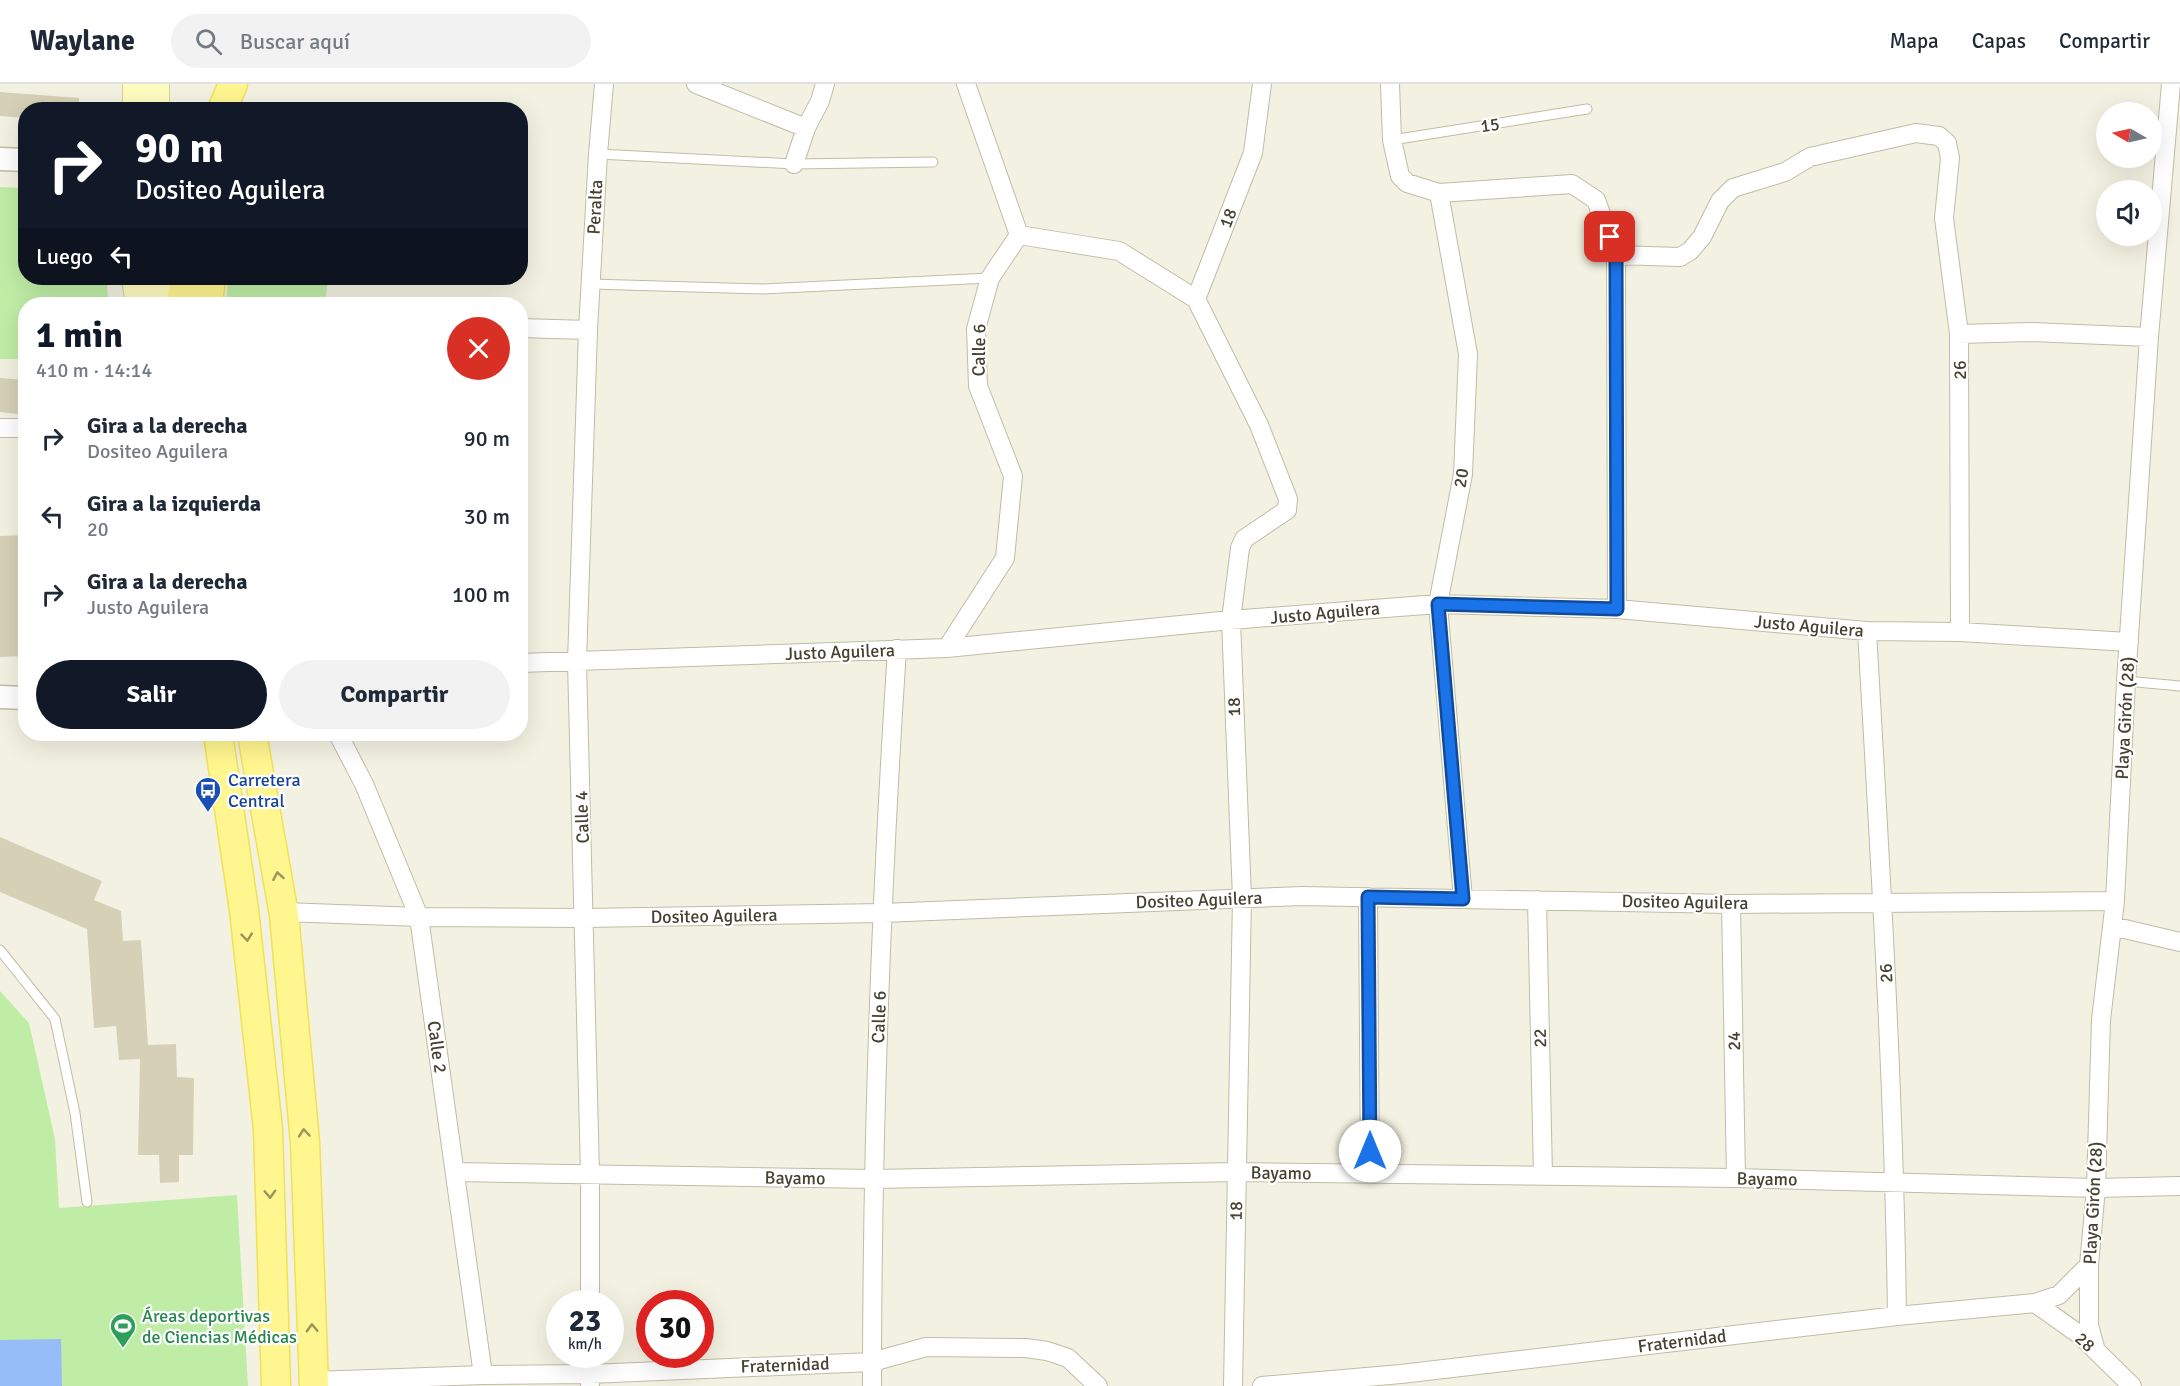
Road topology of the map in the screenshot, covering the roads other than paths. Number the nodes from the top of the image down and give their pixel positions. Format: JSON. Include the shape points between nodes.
{"nodes":[{"id":1,"x":136,"y":84,"type":"edge"},
{"id":2,"x":156,"y":84,"type":"edge"},
{"id":3,"x":233,"y":84,"type":"edge"},
{"id":4,"x":249,"y":84,"type":"edge"},
{"id":5,"x":604,"y":84,"type":"edge"},
{"id":6,"x":696,"y":84,"type":"edge"},
{"id":7,"x":825,"y":84,"type":"edge"},
{"id":8,"x":966,"y":84,"type":"edge"},
{"id":9,"x":1262,"y":84,"type":"edge"},
{"id":10,"x":1390,"y":84,"type":"edge"},
{"id":11,"x":2171,"y":84,"type":"edge"},
{"id":12,"x":136,"y":102,"type":"edge"},
{"id":13,"x":156,"y":102,"type":"edge"},
{"id":14,"x":225,"y":102,"type":"edge"},
{"id":15,"x":245,"y":102,"type":"edge"},
{"id":16,"x":2175,"y":104,"type":"edge"},
{"id":17,"x":1587,"y":110,"type":"dead end"},
{"id":18,"x":806,"y":128,"type":"junction"},
{"id":19,"x":1392,"y":140,"type":"junction"},
{"id":20,"x":598,"y":153,"type":"junction"},
{"id":21,"x":0,"y":159,"type":"edge"},
{"id":22,"x":18,"y":160,"type":"edge"},
{"id":23,"x":933,"y":162,"type":"dead end"},
{"id":24,"x":794,"y":164,"type":"junction"},
{"id":25,"x":1439,"y":193,"type":"junction"},
{"id":26,"x":1019,"y":235,"type":"junction"},
{"id":27,"x":1616,"y":255,"type":"junction"},
{"id":28,"x":990,"y":278,"type":"junction"},
{"id":29,"x":591,"y":284,"type":"junction"},
{"id":30,"x":1196,"y":299,"type":"junction"},
{"id":31,"x":528,"y":328,"type":"edge"},
{"id":32,"x":588,"y":330,"type":"junction"},
{"id":33,"x":1959,"y":334,"type":"junction"},
{"id":34,"x":2149,"y":338,"type":"junction"},
{"id":35,"x":0,"y":428,"type":"edge"},
{"id":36,"x":18,"y":428,"type":"edge"},
{"id":37,"x":1438,"y":604,"type":"junction"},
{"id":38,"x":1617,"y":609,"type":"junction"},
{"id":39,"x":1231,"y":620,"type":"junction"},
{"id":40,"x":1867,"y":631,"type":"junction"},
{"id":41,"x":1960,"y":632,"type":"junction"},
{"id":42,"x":2129,"y":642,"type":"junction"},
{"id":43,"x":948,"y":648,"type":"junction"},
{"id":44,"x":897,"y":649,"type":"junction"},
{"id":45,"x":577,"y":662,"type":"junction"},
{"id":46,"x":528,"y":663,"type":"edge"},
{"id":47,"x":2127,"y":681,"type":"junction"},
{"id":48,"x":2180,"y":686,"type":"edge"},
{"id":49,"x":0,"y":697,"type":"edge"},
{"id":50,"x":18,"y":698,"type":"edge"},
{"id":51,"x":219,"y":741,"type":"edge"},
{"id":52,"x":253,"y":741,"type":"edge"},
{"id":53,"x":342,"y":741,"type":"edge"},
{"id":54,"x":1368,"y":897,"type":"junction"},
{"id":55,"x":1242,"y":898,"type":"junction"},
{"id":56,"x":1463,"y":899,"type":"junction"},
{"id":57,"x":1537,"y":900,"type":"junction"},
{"id":58,"x":1883,"y":901,"type":"junction"},
{"id":59,"x":2115,"y":901,"type":"junction"},
{"id":60,"x":1731,"y":904,"type":"junction"},
{"id":61,"x":284,"y":912,"type":"junction"},
{"id":62,"x":882,"y":913,"type":"junction"},
{"id":63,"x":419,"y":917,"type":"junction"},
{"id":64,"x":585,"y":918,"type":"junction"},
{"id":65,"x":2112,"y":926,"type":"junction"},
{"id":66,"x":2180,"y":942,"type":"edge"},
{"id":67,"x":0,"y":950,"type":"edge"},
{"id":68,"x":455,"y":1172,"type":"junction"},
{"id":69,"x":1236,"y":1172,"type":"junction"},
{"id":70,"x":590,"y":1174,"type":"junction"},
{"id":71,"x":1370,"y":1174,"type":"junction"},
{"id":72,"x":1543,"y":1175,"type":"junction"},
{"id":73,"x":1737,"y":1178,"type":"junction"},
{"id":74,"x":874,"y":1179,"type":"junction"},
{"id":75,"x":1895,"y":1182,"type":"junction"},
{"id":76,"x":2180,"y":1186,"type":"edge"},
{"id":77,"x":2096,"y":1188,"type":"junction"},
{"id":78,"x":87,"y":1202,"type":"dead end"},
{"id":79,"x":2089,"y":1264,"type":"junction"},
{"id":80,"x":590,"y":1290,"type":"edge"},
{"id":81,"x":2035,"y":1303,"type":"junction"},
{"id":82,"x":1897,"y":1316,"type":"junction"},
{"id":83,"x":2096,"y":1351,"type":"junction"},
{"id":84,"x":872,"y":1362,"type":"junction"},
{"id":85,"x":483,"y":1375,"type":"junction"},
{"id":86,"x":590,"y":1380,"type":"edge"},
{"id":87,"x":1401,"y":1380,"type":"edge"},
{"id":88,"x":314,"y":1384,"type":"edge"},
{"id":89,"x":276,"y":1386,"type":"edge"},
{"id":90,"x":872,"y":1386,"type":"edge"},
{"id":91,"x":1098,"y":1386,"type":"edge"},
{"id":92,"x":1233,"y":1386,"type":"edge"},
{"id":93,"x":1262,"y":1386,"type":"edge"},
{"id":94,"x":2132,"y":1386,"type":"edge"}],
"edges":[{"from":1,"to":12,"type":"main road"},
{"from":2,"to":13,"type":"main road"},
{"from":3,"to":14,"type":"main road"},
{"from":4,"to":15,"type":"main road"},
{"from":5,"to":20,"type":"street","name":"Peralta"},
{"from":6,"to":18,"type":"street"},
{"from":7,"to":18,"type":"street"},
{"from":8,"to":26,"type":"street"},
{"from":9,"to":30,"type":"street","name":"18","via":[[1253,153]]},
{"from":10,"to":19,"type":"street"},
{"from":11,"to":16,"type":"street","name":"Playa Girón (28)"},
{"from":16,"to":34,"type":"street","name":"Playa Girón (28)"},
{"from":17,"to":19,"type":"lane","name":"15"},
{"from":18,"to":24,"type":"street"},
{"from":19,"to":25,"type":"street","via":[[1400,176],[1407,183]]},
{"from":20,"to":24,"type":"lane"},
{"from":20,"to":29,"type":"street","name":"Peralta"},
{"from":21,"to":22,"type":"street"},
{"from":23,"to":24,"type":"lane"},
{"from":25,"to":27,"type":"street","via":[[1572,184],[1596,200]]},
{"from":25,"to":37,"type":"street","name":"20","via":[[1468,354],[1463,474]]},
{"from":26,"to":28,"type":"street","name":"Calle 6"},
{"from":26,"to":30,"type":"street","via":[[1119,251]]},
{"from":27,"to":33,"type":"street","name":"26","via":[[1680,257],[1702,237],[1720,201],[1733,188],[1785,172],[1810,157],[1916,133],[1939,136],[1947,142],[1950,158],[1944,218]]},
{"from":27,"to":38,"type":"street"},
{"from":28,"to":29,"type":"lane","via":[[761,289]]},
{"from":28,"to":43,"type":"street","name":"Calle 6","via":[[976,329],[978,386],[1013,476],[1005,558]]},
{"from":29,"to":32,"type":"street","name":"Peralta"},
{"from":30,"to":39,"type":"street","name":"18","via":[[1259,425],[1288,499],[1287,510],[1244,538]]},
{"from":31,"to":32,"type":"street"},
{"from":32,"to":45,"type":"street","name":"Calle 4"},
{"from":33,"to":34,"type":"street","via":[[2031,332]]},
{"from":33,"to":41,"type":"street","name":"26"},
{"from":34,"to":42,"type":"street","name":"Playa Girón (28)"},
{"from":35,"to":36,"type":"street"},
{"from":37,"to":38,"type":"street","name":"Justo Aguilera"},
{"from":37,"to":39,"type":"street","name":"Justo Aguilera"},
{"from":37,"to":56,"type":"street","name":"20"},
{"from":38,"to":40,"type":"street","name":"Justo Aguilera"},
{"from":39,"to":43,"type":"street","name":"Justo Aguilera"},
{"from":39,"to":55,"type":"street","name":"18"},
{"from":40,"to":41,"type":"street","name":"Justo Aguilera"},
{"from":40,"to":58,"type":"street","name":"26"},
{"from":41,"to":42,"type":"street","name":"Justo Aguilera"},
{"from":42,"to":47,"type":"street","name":"Playa Girón (28)"},
{"from":43,"to":44,"type":"street","name":"Justo Aguilera"},
{"from":44,"to":45,"type":"street","name":"Justo Aguilera"},
{"from":44,"to":62,"type":"street","name":"Calle 6"},
{"from":45,"to":46,"type":"street","name":"Justo Aguilera"},
{"from":45,"to":64,"type":"street","name":"Calle 4"},
{"from":47,"to":48,"type":"lane"},
{"from":47,"to":59,"type":"street","name":"Playa Girón (28)"},
{"from":49,"to":50,"type":"street"},
{"from":51,"to":89,"type":"main road","one_way":true,"via":[[244,910],[268,1129]]},
{"from":61,"to":52,"type":"main road","one_way":true},
{"from":53,"to":63,"type":"street","name":"Calle 2","via":[[364,784]]},
{"from":54,"to":55,"type":"street","name":"Dositeo Aguilera"},
{"from":54,"to":56,"type":"street","name":"Dositeo Aguilera"},
{"from":54,"to":71,"type":"street"},
{"from":55,"to":62,"type":"street","name":"Dositeo Aguilera"},
{"from":55,"to":69,"type":"street","name":"18"},
{"from":56,"to":57,"type":"street","name":"Dositeo Aguilera"},
{"from":57,"to":60,"type":"street","name":"Dositeo Aguilera"},
{"from":57,"to":72,"type":"street","name":"22"},
{"from":58,"to":59,"type":"street","name":"Dositeo Aguilera"},
{"from":58,"to":60,"type":"street","name":"Dositeo Aguilera"},
{"from":58,"to":75,"type":"street","name":"26"},
{"from":59,"to":65,"type":"street","name":"Playa Girón (28)"},
{"from":60,"to":73,"type":"street","name":"24"},
{"from":61,"to":63,"type":"street","name":"Dositeo Aguilera"},
{"from":88,"to":61,"type":"main road","one_way":true,"via":[[305,1142]]},
{"from":62,"to":64,"type":"street","name":"Dositeo Aguilera"},
{"from":62,"to":74,"type":"street","name":"Calle 6"},
{"from":63,"to":64,"type":"street","name":"Dositeo Aguilera"},
{"from":63,"to":68,"type":"street","name":"Calle 2"},
{"from":64,"to":70,"type":"street","name":"Calle 4"},
{"from":65,"to":66,"type":"street"},
{"from":65,"to":77,"type":"street","name":"Playa Girón (28)","via":[[2101,1020]]},
{"from":67,"to":78,"type":"lane","via":[[55,1019],[75,1113]]},
{"from":68,"to":70,"type":"street","name":"Bayamo"},
{"from":68,"to":85,"type":"street","name":"Calle 2"},
{"from":69,"to":71,"type":"street","name":"Bayamo"},
{"from":69,"to":74,"type":"street","name":"Bayamo"},
{"from":69,"to":92,"type":"street","name":"18"},
{"from":70,"to":74,"type":"street","name":"Bayamo"},
{"from":70,"to":80,"type":"street","name":"Calle 4"},
{"from":71,"to":72,"type":"street","name":"Bayamo"},
{"from":72,"to":73,"type":"street","name":"Bayamo"},
{"from":73,"to":75,"type":"street","name":"Bayamo"},
{"from":74,"to":84,"type":"street","name":"Calle 6"},
{"from":75,"to":77,"type":"street","name":"Bayamo"},
{"from":75,"to":82,"type":"street","name":"26"},
{"from":76,"to":77,"type":"street","name":"Bayamo"},
{"from":77,"to":79,"type":"street","name":"Playa Girón (28)"},
{"from":79,"to":81,"type":"street","name":"Fraternidad","via":[[2059,1295]]},
{"from":79,"to":83,"type":"street","name":"Playa Girón (28)","via":[[2089,1325]]},
{"from":81,"to":82,"type":"street","name":"Fraternidad"},
{"from":81,"to":83,"type":"street","name":"28"},
{"from":82,"to":87,"type":"street","name":"Fraternidad"},
{"from":83,"to":94,"type":"street","name":"28"},
{"from":84,"to":86,"type":"street","name":"Fraternidad"},
{"from":84,"to":90,"type":"street","name":"Calle 6"},
{"from":84,"to":91,"type":"street","name":"Fraternidad","via":[[926,1347],[1026,1348],[1068,1358]]},
{"from":85,"to":86,"type":"street","name":"Fraternidad"},
{"from":85,"to":88,"type":"street","name":"Fraternidad"},
{"from":87,"to":93,"type":"street","name":"Fraternidad"}]}
